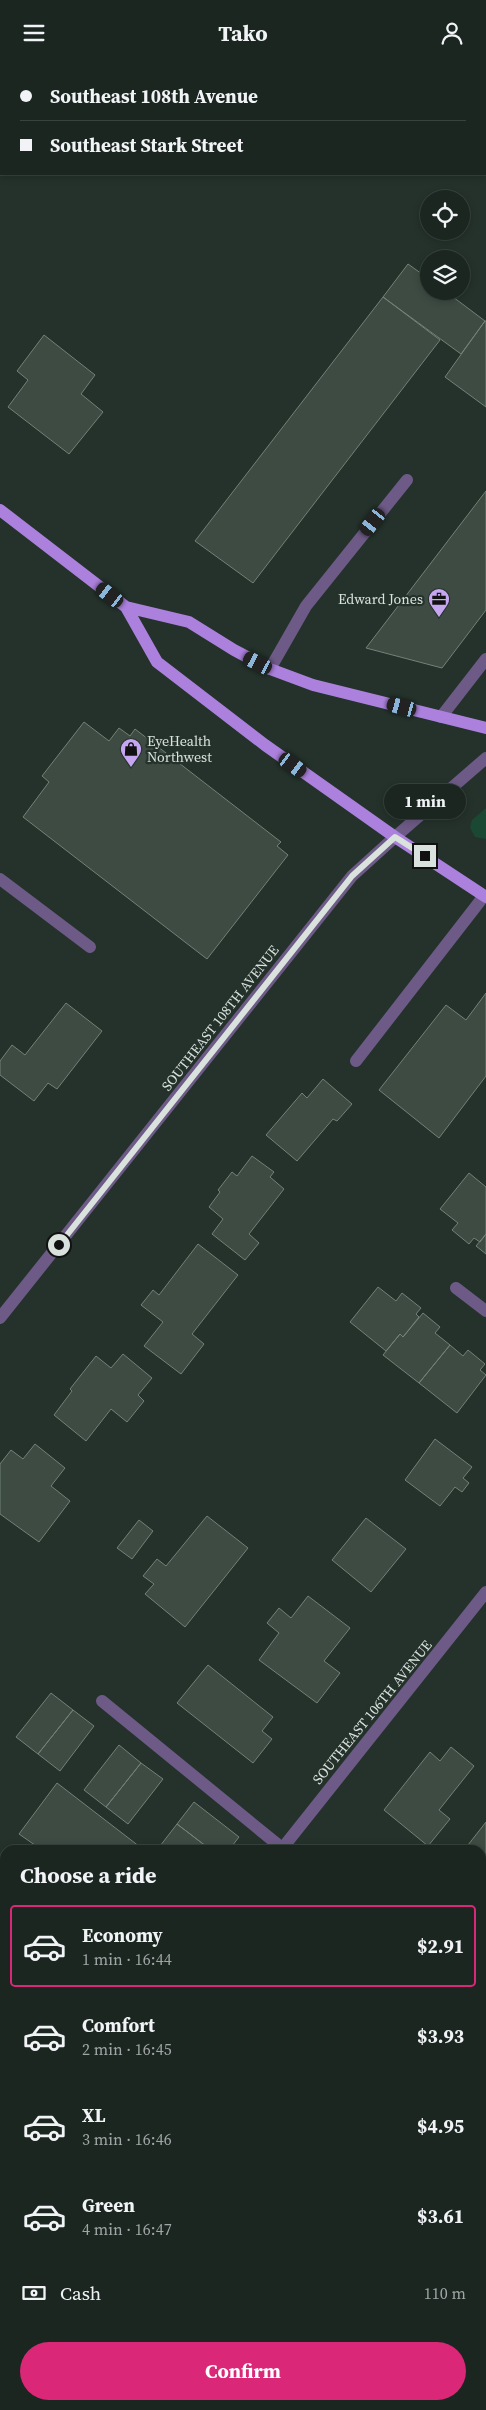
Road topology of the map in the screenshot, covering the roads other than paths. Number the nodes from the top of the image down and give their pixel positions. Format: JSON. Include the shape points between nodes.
{"nodes":[{"id":1,"x":406,"y":480,"type":"dead end"},
{"id":2,"x":0,"y":510,"type":"edge"},
{"id":3,"x":126,"y":607,"type":"junction"},
{"id":4,"x":486,"y":659,"type":"edge"},
{"id":5,"x":270,"y":669,"type":"junction"},
{"id":6,"x":441,"y":717,"type":"junction"},
{"id":7,"x":486,"y":728,"type":"edge"},
{"id":8,"x":486,"y":758,"type":"edge"},
{"id":9,"x":395,"y":837,"type":"junction"},
{"id":10,"x":0,"y":879,"type":"edge"},
{"id":11,"x":485,"y":896,"type":"edge"},
{"id":12,"x":90,"y":947,"type":"dead end"},
{"id":13,"x":356,"y":1061,"type":"dead end"},
{"id":14,"x":456,"y":1288,"type":"dead end"},
{"id":15,"x":486,"y":1311,"type":"edge"},
{"id":16,"x":0,"y":1319,"type":"edge"},
{"id":17,"x":486,"y":1592,"type":"edge"},
{"id":18,"x":102,"y":1701,"type":"dead end"},
{"id":19,"x":277,"y":1845,"type":"edge"},
{"id":20,"x":285,"y":1845,"type":"edge"}],
"edges":[{"from":1,"to":5,"type":"street","via":[[306,606]]},
{"from":2,"to":3,"type":"main road"},
{"from":3,"to":5,"type":"main road","via":[[189,622]]},
{"from":3,"to":9,"type":"main road","via":[[157,662],[265,745]]},
{"from":4,"to":6,"type":"street"},
{"from":5,"to":6,"type":"main road","via":[[313,685]]},
{"from":6,"to":7,"type":"main road"},
{"from":8,"to":9,"type":"street","name":"SOUTHEAST 108TH AVENUE"},
{"from":9,"to":11,"type":"main road"},
{"from":9,"to":16,"type":"street","name":"SOUTHEAST 108TH AVENUE","via":[[352,876]]},
{"from":10,"to":12,"type":"street"},
{"from":11,"to":13,"type":"street"},
{"from":14,"to":15,"type":"street"},
{"from":17,"to":20,"type":"street","name":"SOUTHEAST 106TH AVENUE"},
{"from":18,"to":19,"type":"street"}]}
